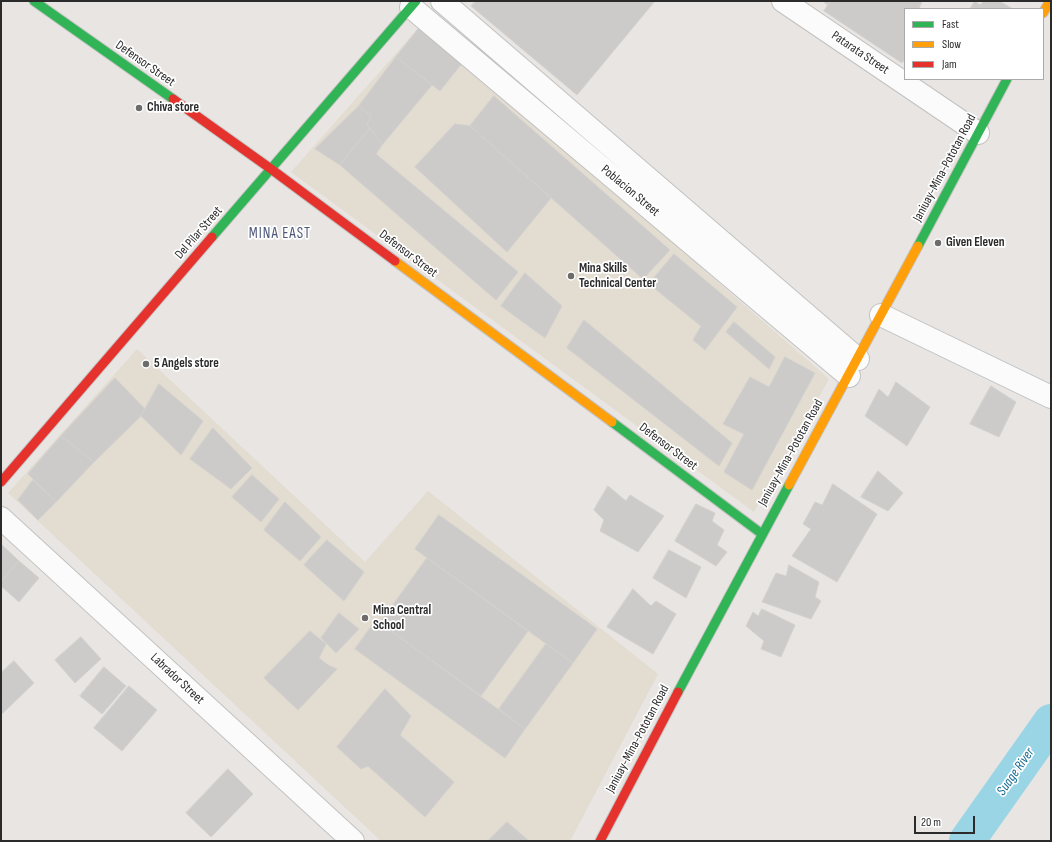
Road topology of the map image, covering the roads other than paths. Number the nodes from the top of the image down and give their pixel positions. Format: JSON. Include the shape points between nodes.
{"nodes":[{"id":1,"x":442,"y":1,"type":"edge"},
{"id":2,"x":782,"y":1,"type":"edge"},
{"id":3,"x":1050,"y":1,"type":"edge"},
{"id":4,"x":43,"y":4,"type":"edge"},
{"id":5,"x":414,"y":4,"type":"edge"},
{"id":6,"x":1044,"y":11,"type":"edge"},
{"id":7,"x":1006,"y":80,"type":"edge"},
{"id":8,"x":978,"y":132,"type":"junction"},
{"id":9,"x":271,"y":169,"type":"junction"},
{"id":10,"x":881,"y":315,"type":"junction"},
{"id":11,"x":853,"y":368,"type":"junction"},
{"id":12,"x":1051,"y":397,"type":"edge"},
{"id":13,"x":1,"y":482,"type":"edge"},
{"id":14,"x":1,"y":518,"type":"edge"},
{"id":15,"x":762,"y":534,"type":"junction"},
{"id":16,"x":353,"y":841,"type":"edge"},
{"id":17,"x":600,"y":841,"type":"edge"}],
"edges":[{"from":1,"to":11,"type":"street","name":"Poblacion Street"},
{"from":2,"to":8,"type":"street","name":"Patarata Street"},
{"from":3,"to":6,"type":"street"},
{"from":4,"to":9,"type":"street","name":"Defensor Street"},
{"from":5,"to":9,"type":"street","name":"Del Pilar Street"},
{"from":5,"to":11,"type":"street","name":"Poblacion Street"},
{"from":7,"to":8,"type":"street","name":"Janiuay-Mina-Pototan Road"},
{"from":8,"to":10,"type":"street","name":"Janiuay-Mina-Pototan Road"},
{"from":9,"to":13,"type":"street","name":"Del Pilar Street"},
{"from":9,"to":15,"type":"street","name":"Defensor Street"},
{"from":10,"to":11,"type":"street","name":"Janiuay-Mina-Pototan Road"},
{"from":10,"to":12,"type":"street"},
{"from":11,"to":15,"type":"street","name":"Janiuay-Mina-Pototan Road"},
{"from":14,"to":16,"type":"street","name":"Labrador Street"},
{"from":15,"to":17,"type":"street","name":"Janiuay-Mina-Pototan Road"}]}
